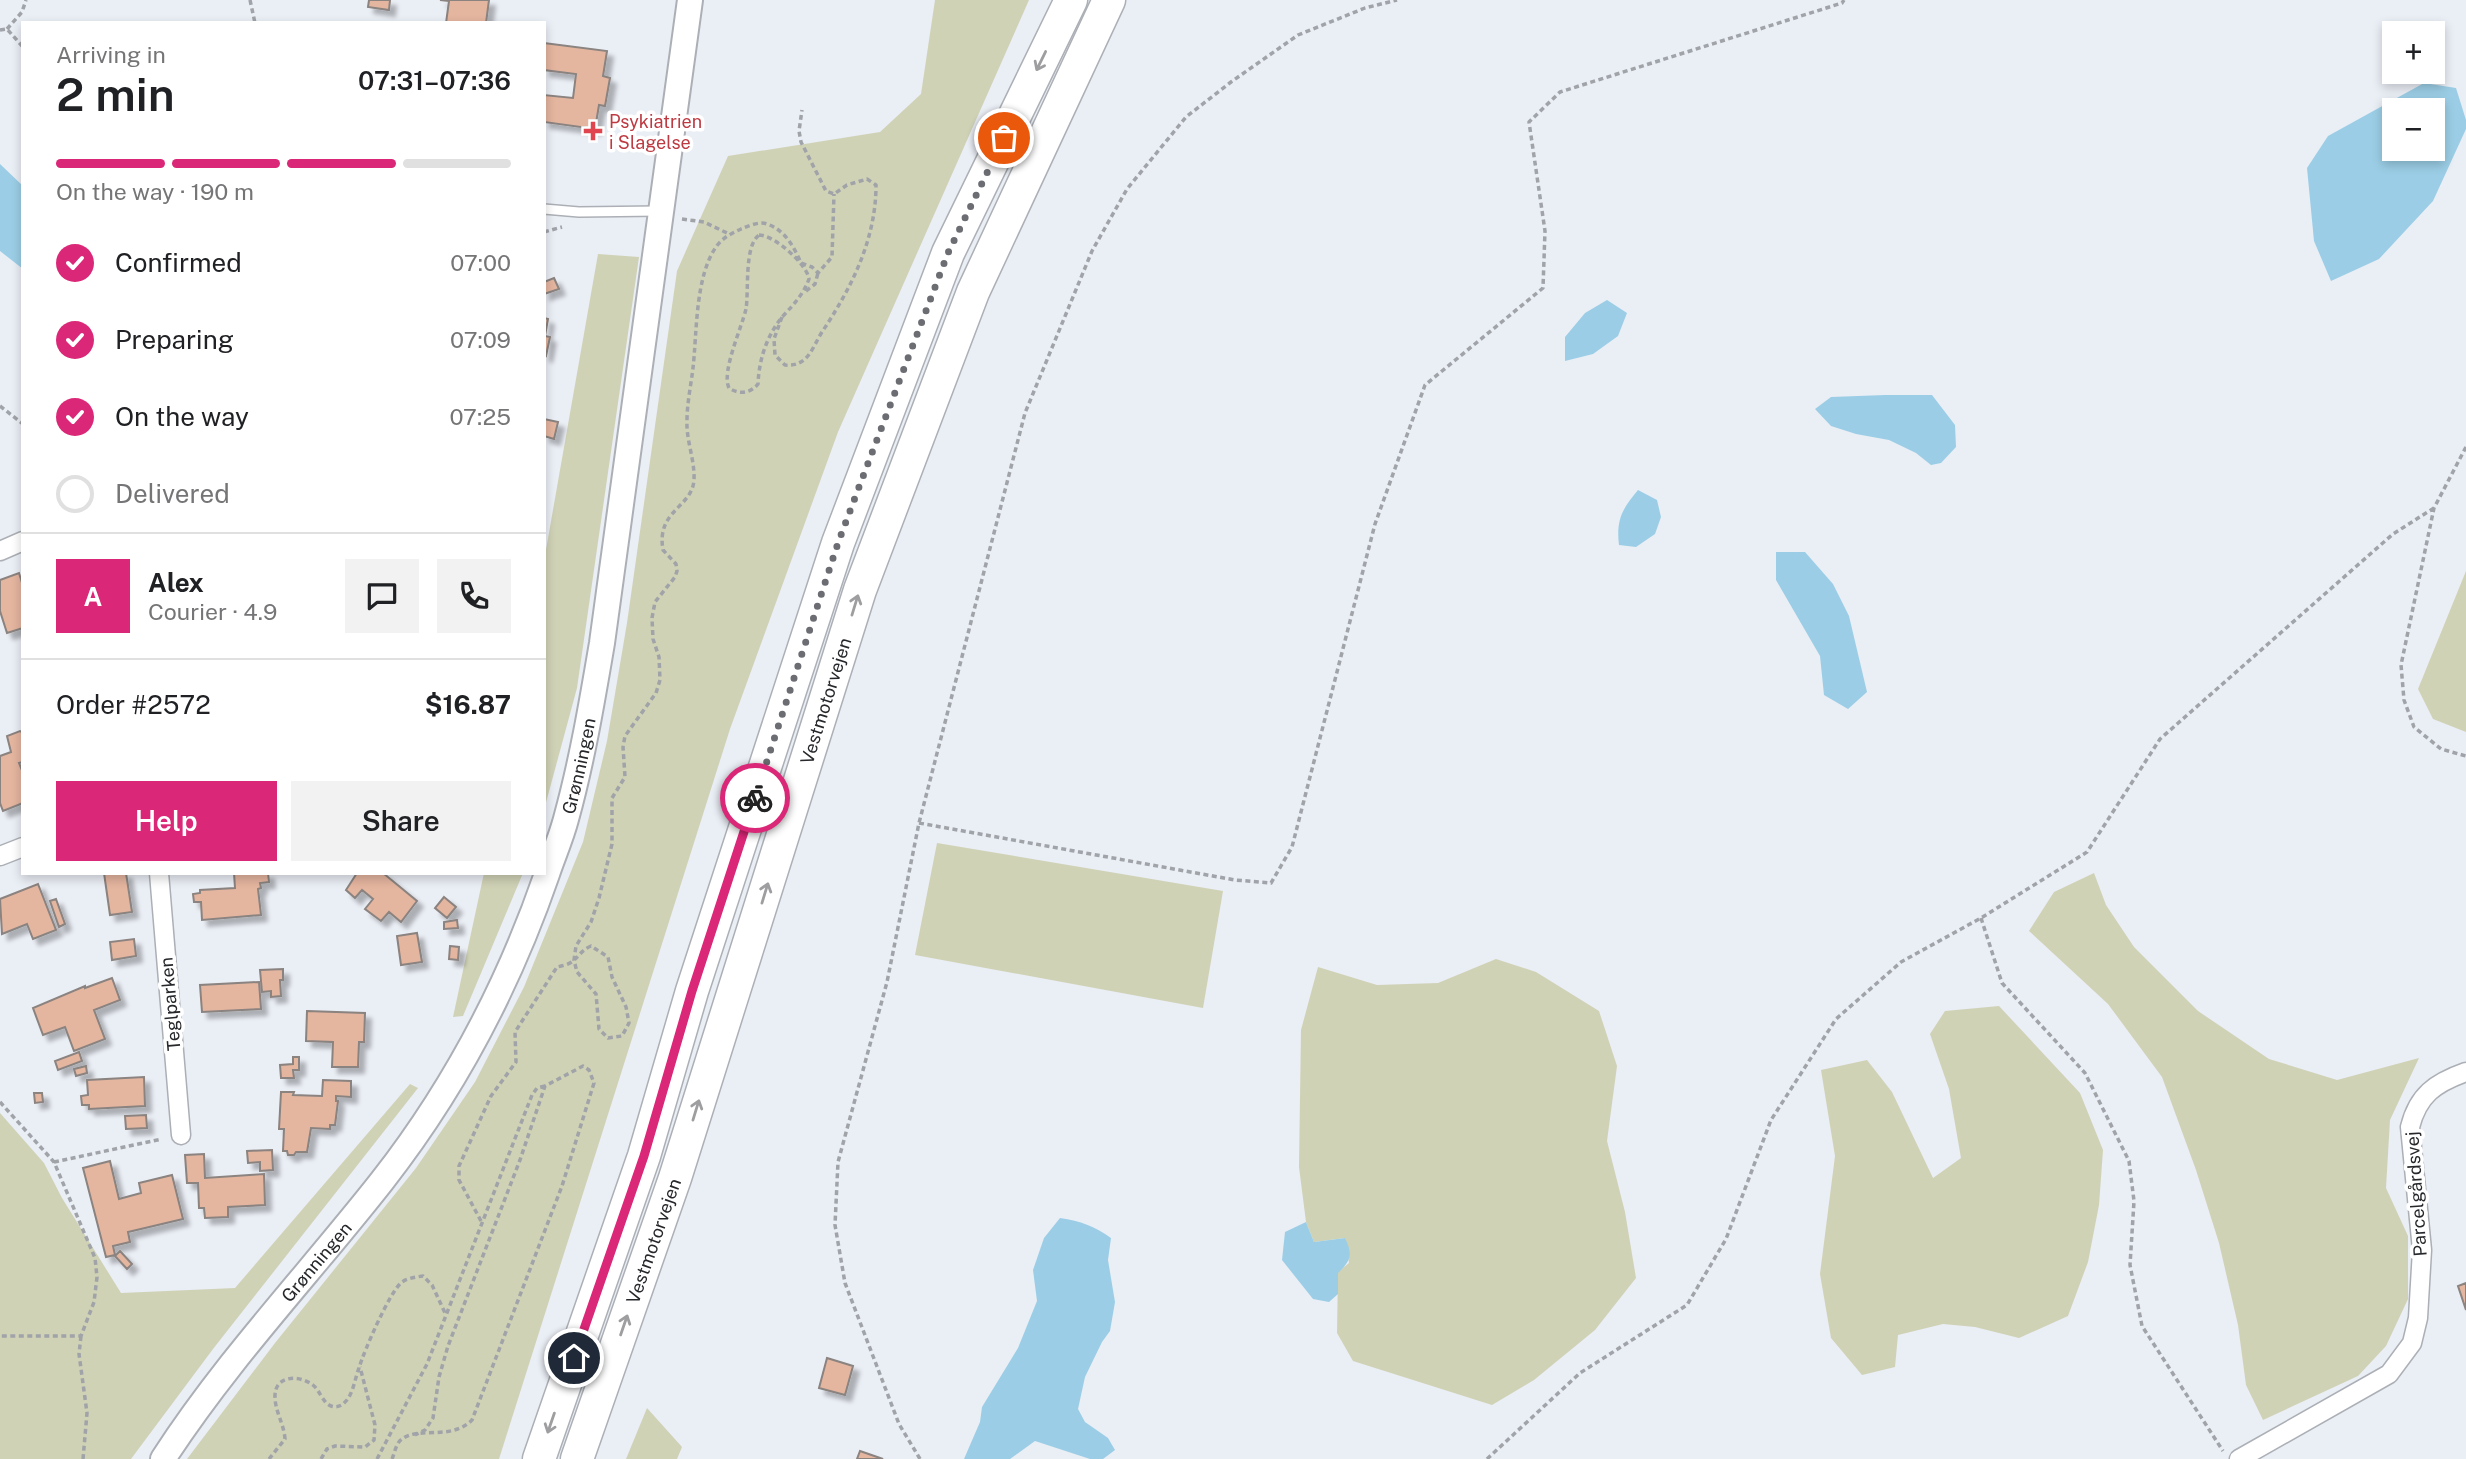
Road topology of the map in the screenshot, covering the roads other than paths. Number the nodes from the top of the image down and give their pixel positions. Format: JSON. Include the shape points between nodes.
{"nodes":[{"id":1,"x":690,"y":0,"type":"edge"},
{"id":2,"x":1071,"y":0,"type":"edge"},
{"id":3,"x":1109,"y":0,"type":"edge"},
{"id":4,"x":546,"y":209,"type":"edge"},
{"id":5,"x":670,"y":215,"type":"junction"},
{"id":6,"x":21,"y":542,"type":"edge"},
{"id":7,"x":0,"y":551,"type":"edge"},
{"id":8,"x":21,"y":848,"type":"edge"},
{"id":9,"x":0,"y":856,"type":"edge"},
{"id":10,"x":159,"y":875,"type":"edge"},
{"id":11,"x":2466,"y":1072,"type":"edge"},
{"id":12,"x":181,"y":1135,"type":"road end"},
{"id":13,"x":163,"y":1459,"type":"edge"},
{"id":14,"x":539,"y":1459,"type":"edge"},
{"id":15,"x":577,"y":1459,"type":"edge"},
{"id":16,"x":2239,"y":1459,"type":"edge"}],
"edges":[{"from":1,"to":5,"type":"main road","name":"Grønningen"},
{"from":2,"to":14,"type":"highway","name":"Vestmotorvejen","one_way":true,"via":[[948,253],[838,543],[692,991],[644,1156]]},
{"from":15,"to":3,"type":"highway","name":"Vestmotorvejen","one_way":true,"via":[[675,1178],[860,590],[973,292]]},
{"from":4,"to":5,"type":"lane"},
{"from":5,"to":13,"type":"main road","name":"Grønningen","via":[[588,722],[566,821],[535,908],[492,1006],[441,1098]]},
{"from":6,"to":7,"type":"street"},
{"from":8,"to":9,"type":"street"},
{"from":10,"to":12,"type":"street","name":"Teglparken"},
{"from":11,"to":16,"type":"street","name":"Parcelgårdsvej","via":[[2429,1091],[2415,1108],[2410,1127],[2422,1250],[2412,1343],[2389,1374]]}]}
